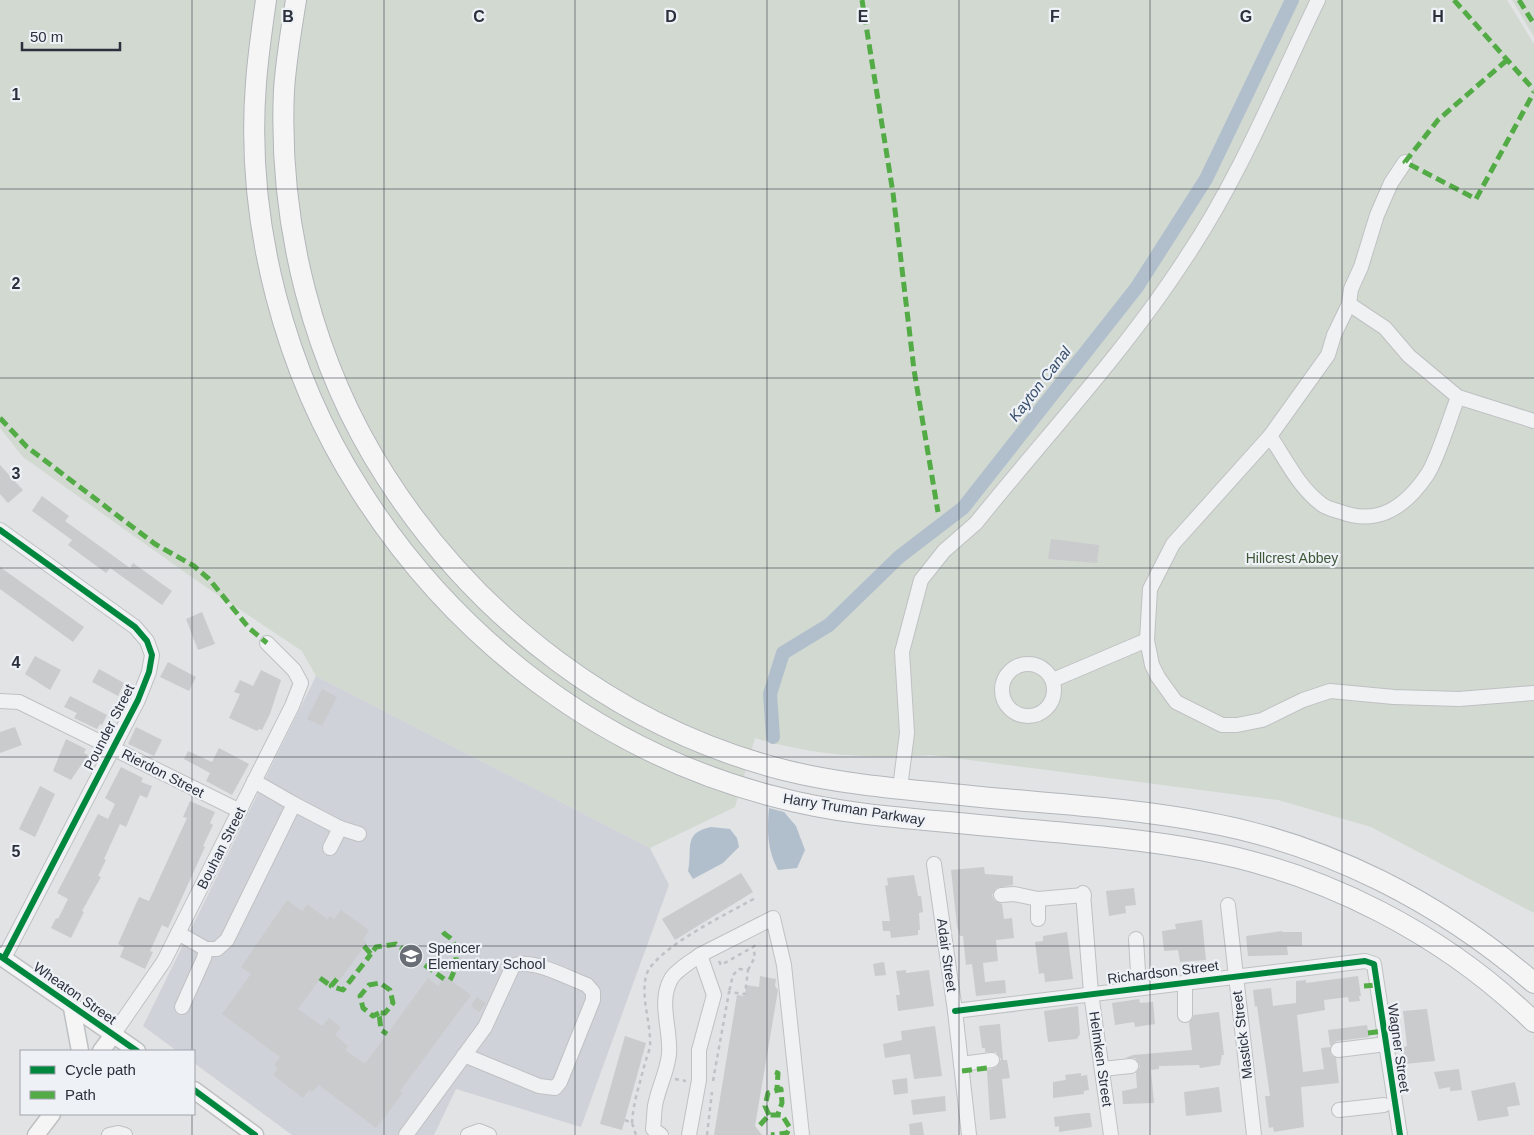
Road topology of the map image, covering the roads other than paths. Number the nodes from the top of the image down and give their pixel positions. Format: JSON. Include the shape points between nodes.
{"nodes":[{"id":1,"x":266,"y":0,"type":"edge"},
{"id":2,"x":296,"y":0,"type":"edge"},
{"id":3,"x":1318,"y":0,"type":"edge"},
{"id":4,"x":1405,"y":162,"type":"dead end"},
{"id":5,"x":1349,"y":304,"type":"junction"},
{"id":6,"x":1458,"y":397,"type":"junction"},
{"id":7,"x":1534,"y":421,"type":"edge"},
{"id":8,"x":1270,"y":436,"type":"junction"},
{"id":9,"x":0,"y":530,"type":"edge"},
{"id":10,"x":1147,"y":640,"type":"junction"},
{"id":11,"x":268,"y":643,"type":"dead end"},
{"id":12,"x":1053,"y":680,"type":"dead end"},
{"id":13,"x":1534,"y":692,"type":"edge"},
{"id":14,"x":2,"y":700,"type":"edge"},
{"id":15,"x":113,"y":748,"type":"junction"},
{"id":16,"x":254,"y":781,"type":"junction"},
{"id":17,"x":900,"y":788,"type":"junction"},
{"id":18,"x":294,"y":804,"type":"junction"},
{"id":19,"x":240,"y":811,"type":"junction"},
{"id":20,"x":340,"y":828,"type":"junction"},
{"id":21,"x":359,"y":834,"type":"dead end"},
{"id":22,"x":330,"y":848,"type":"dead end"},
{"id":23,"x":934,"y":864,"type":"dead end"},
{"id":24,"x":1001,"y":895,"type":"dead end"},
{"id":25,"x":1038,"y":899,"type":"junction"},
{"id":26,"x":1429,"y":905,"type":"junction"},
{"id":27,"x":1228,"y":906,"type":"dead end"},
{"id":28,"x":1038,"y":919,"type":"dead end"},
{"id":29,"x":178,"y":933,"type":"junction"},
{"id":30,"x":1136,"y":939,"type":"dead end"},
{"id":31,"x":206,"y":949,"type":"junction"},
{"id":32,"x":700,"y":955,"type":"junction"},
{"id":33,"x":2,"y":957,"type":"edge"},
{"id":34,"x":1374,"y":964,"type":"joint"},
{"id":35,"x":1534,"y":967,"type":"edge"},
{"id":36,"x":1235,"y":976,"type":"junction"},
{"id":37,"x":1185,"y":982,"type":"junction"},
{"id":38,"x":1534,"y":983,"type":"edge"},
{"id":39,"x":1139,"y":988,"type":"junction"},
{"id":40,"x":1091,"y":993,"type":"junction"},
{"id":41,"x":182,"y":1007,"type":"dead end"},
{"id":42,"x":72,"y":1008,"type":"junction"},
{"id":43,"x":955,"y":1011,"type":"junction"},
{"id":44,"x":1185,"y":1015,"type":"dead end"},
{"id":45,"x":1531,"y":1020,"type":"edge"},
{"id":46,"x":113,"y":1035,"type":"junction"},
{"id":47,"x":1386,"y":1044,"type":"junction"},
{"id":48,"x":80,"y":1050,"type":"edge"},
{"id":49,"x":102,"y":1050,"type":"edge"},
{"id":50,"x":136,"y":1050,"type":"edge"},
{"id":51,"x":1338,"y":1050,"type":"dead end"},
{"id":52,"x":464,"y":1055,"type":"junction"},
{"id":53,"x":992,"y":1060,"type":"dead end"},
{"id":54,"x":961,"y":1064,"type":"junction"},
{"id":55,"x":1131,"y":1066,"type":"dead end"},
{"id":56,"x":1102,"y":1069,"type":"junction"},
{"id":57,"x":195,"y":1091,"type":"edge"},
{"id":58,"x":1384,"y":1105,"type":"dead end"},
{"id":59,"x":1338,"y":1110,"type":"dead end"},
{"id":60,"x":51,"y":1115,"type":"edge"},
{"id":61,"x":36,"y":1135,"type":"edge"},
{"id":62,"x":109,"y":1135,"type":"edge"},
{"id":63,"x":125,"y":1135,"type":"edge"},
{"id":64,"x":255,"y":1135,"type":"edge"},
{"id":65,"x":406,"y":1135,"type":"edge"},
{"id":66,"x":468,"y":1135,"type":"edge"},
{"id":67,"x":489,"y":1135,"type":"edge"},
{"id":68,"x":661,"y":1135,"type":"edge"},
{"id":69,"x":689,"y":1135,"type":"edge"},
{"id":70,"x":802,"y":1135,"type":"edge"},
{"id":71,"x":969,"y":1135,"type":"edge"},
{"id":72,"x":1112,"y":1135,"type":"edge"},
{"id":73,"x":1254,"y":1135,"type":"edge"},
{"id":74,"x":1400,"y":1135,"type":"edge"}],
"edges":[{"from":1,"to":45,"type":"highway","name":"Harry Truman Parkway","via":[[255,86],[259,196],[274,285],[304,380],[324,427],[374,512],[429,584],[470,628],[589,718],[635,744],[727,782],[777,798],[828,808],[1156,843],[1245,860],[1332,890],[1414,930],[1490,983]]},
{"from":2,"to":17,"type":"highway","name":"Harry Truman Parkway","via":[[284,88],[284,136],[292,221],[302,278],[331,370],[350,414],[398,496],[427,536],[477,593],[528,638],[566,668],[648,718],[691,738],[782,769]]},
{"from":3,"to":17,"type":"street","via":[[1221,199],[1146,317],[976,523],[944,551],[921,580],[902,652],[907,733]]},
{"from":4,"to":5,"type":"street","via":[[1391,183],[1377,215],[1351,289]]},
{"from":5,"to":6,"type":"street","via":[[1385,328],[1409,356]]},
{"from":5,"to":8,"type":"street","via":[[1328,355]]},
{"from":6,"to":7,"type":"street"},
{"from":6,"to":8,"type":"street","via":[[1428,474],[1408,499],[1384,515],[1370,518],[1346,514],[1321,504],[1301,483]]},
{"from":8,"to":10,"type":"street","via":[[1172,544],[1150,589]]},
{"from":9,"to":15,"type":"street","name":"Pounder Street","via":[[135,627],[148,641],[152,655],[148,672],[130,718]]},
{"from":10,"to":12,"type":"street"},
{"from":10,"to":13,"type":"street","via":[[1155,671],[1176,702],[1222,725],[1262,720],[1330,691],[1459,699]]},
{"from":11,"to":16,"type":"street","name":"Bouhan Street","via":[[294,670],[301,683]]},
{"from":14,"to":15,"type":"street","name":"Rierdon Street","via":[[19,702]]},
{"from":15,"to":19,"type":"street","name":"Rierdon Street"},
{"from":15,"to":33,"type":"street","name":"Pounder Street"},
{"from":16,"to":18,"type":"street"},
{"from":16,"to":19,"type":"street","name":"Bouhan Street"},
{"from":17,"to":26,"type":"highway","name":"Harry Truman Parkway","via":[[1160,815],[1226,826],[1299,846],[1343,863]]},
{"from":18,"to":20,"type":"street"},
{"from":18,"to":31,"type":"street","via":[[227,940],[217,949]]},
{"from":19,"to":29,"type":"street","name":"Bouhan Street"},
{"from":20,"to":21,"type":"street"},
{"from":20,"to":22,"type":"street"},
{"from":23,"to":43,"type":"street","name":"Adair Street"},
{"from":24,"to":25,"type":"street"},
{"from":25,"to":28,"type":"street"},
{"from":25,"to":40,"type":"street","name":"Helmken Street","via":[[1084,894]]},
{"from":26,"to":35,"type":"highway","via":[[1496,940]]},
{"from":26,"to":38,"type":"highway","name":"Harry Truman Parkway","via":[[1508,960]]},
{"from":27,"to":36,"type":"street","name":"Mastick Street"},
{"from":29,"to":31,"type":"street"},
{"from":29,"to":46,"type":"street","name":"Bouhan Street","via":[[164,961]]},
{"from":30,"to":39,"type":"street"},
{"from":31,"to":41,"type":"street"},
{"from":32,"to":68,"type":"street","via":[[671,977],[665,995],[669,1054],[666,1075],[655,1105],[653,1129]]},
{"from":32,"to":69,"type":"street","via":[[714,995],[699,1050],[699,1080]]},
{"from":32,"to":70,"type":"street","via":[[773,918],[784,966]]},
{"from":33,"to":42,"type":"main road","name":"Wheaton Street"},
{"from":34,"to":36,"type":"street","name":"Richardson Street","via":[[1355,961]]},
{"from":34,"to":47,"type":"street","name":"Wagner Street"},
{"from":36,"to":37,"type":"street","name":"Richardson Street"},
{"from":36,"to":73,"type":"street","name":"Mastick Street"},
{"from":37,"to":39,"type":"street","name":"Richardson Street"},
{"from":37,"to":44,"type":"street"},
{"from":39,"to":40,"type":"street","name":"Richardson Street"},
{"from":40,"to":43,"type":"street","name":"Richardson Street"},
{"from":40,"to":56,"type":"street","name":"Helmken Street"},
{"from":42,"to":46,"type":"main road","name":"Wheaton Street"},
{"from":42,"to":48,"type":"main road"},
{"from":43,"to":54,"type":"street","name":"Adair Street"},
{"from":46,"to":49,"type":"main road","name":"Bouhan Street"},
{"from":46,"to":50,"type":"main road","name":"Wheaton Street"},
{"from":47,"to":51,"type":"street"},
{"from":47,"to":74,"type":"street","name":"Wagner Street"},
{"from":52,"to":52,"type":"street","via":[[493,1014],[509,972],[521,962],[587,985],[593,992],[593,1000],[555,1088],[540,1086]]},
{"from":52,"to":65,"type":"street"},
{"from":53,"to":54,"type":"street"},
{"from":54,"to":71,"type":"street","name":"Adair Street"},
{"from":55,"to":56,"type":"street"},
{"from":56,"to":72,"type":"street","name":"Helmken Street"},
{"from":57,"to":64,"type":"main road"},
{"from":58,"to":59,"type":"street"},
{"from":60,"to":61,"type":"main road"},
{"from":62,"to":63,"type":"street"},
{"from":66,"to":67,"type":"street","via":[[479,1131]]}]}
